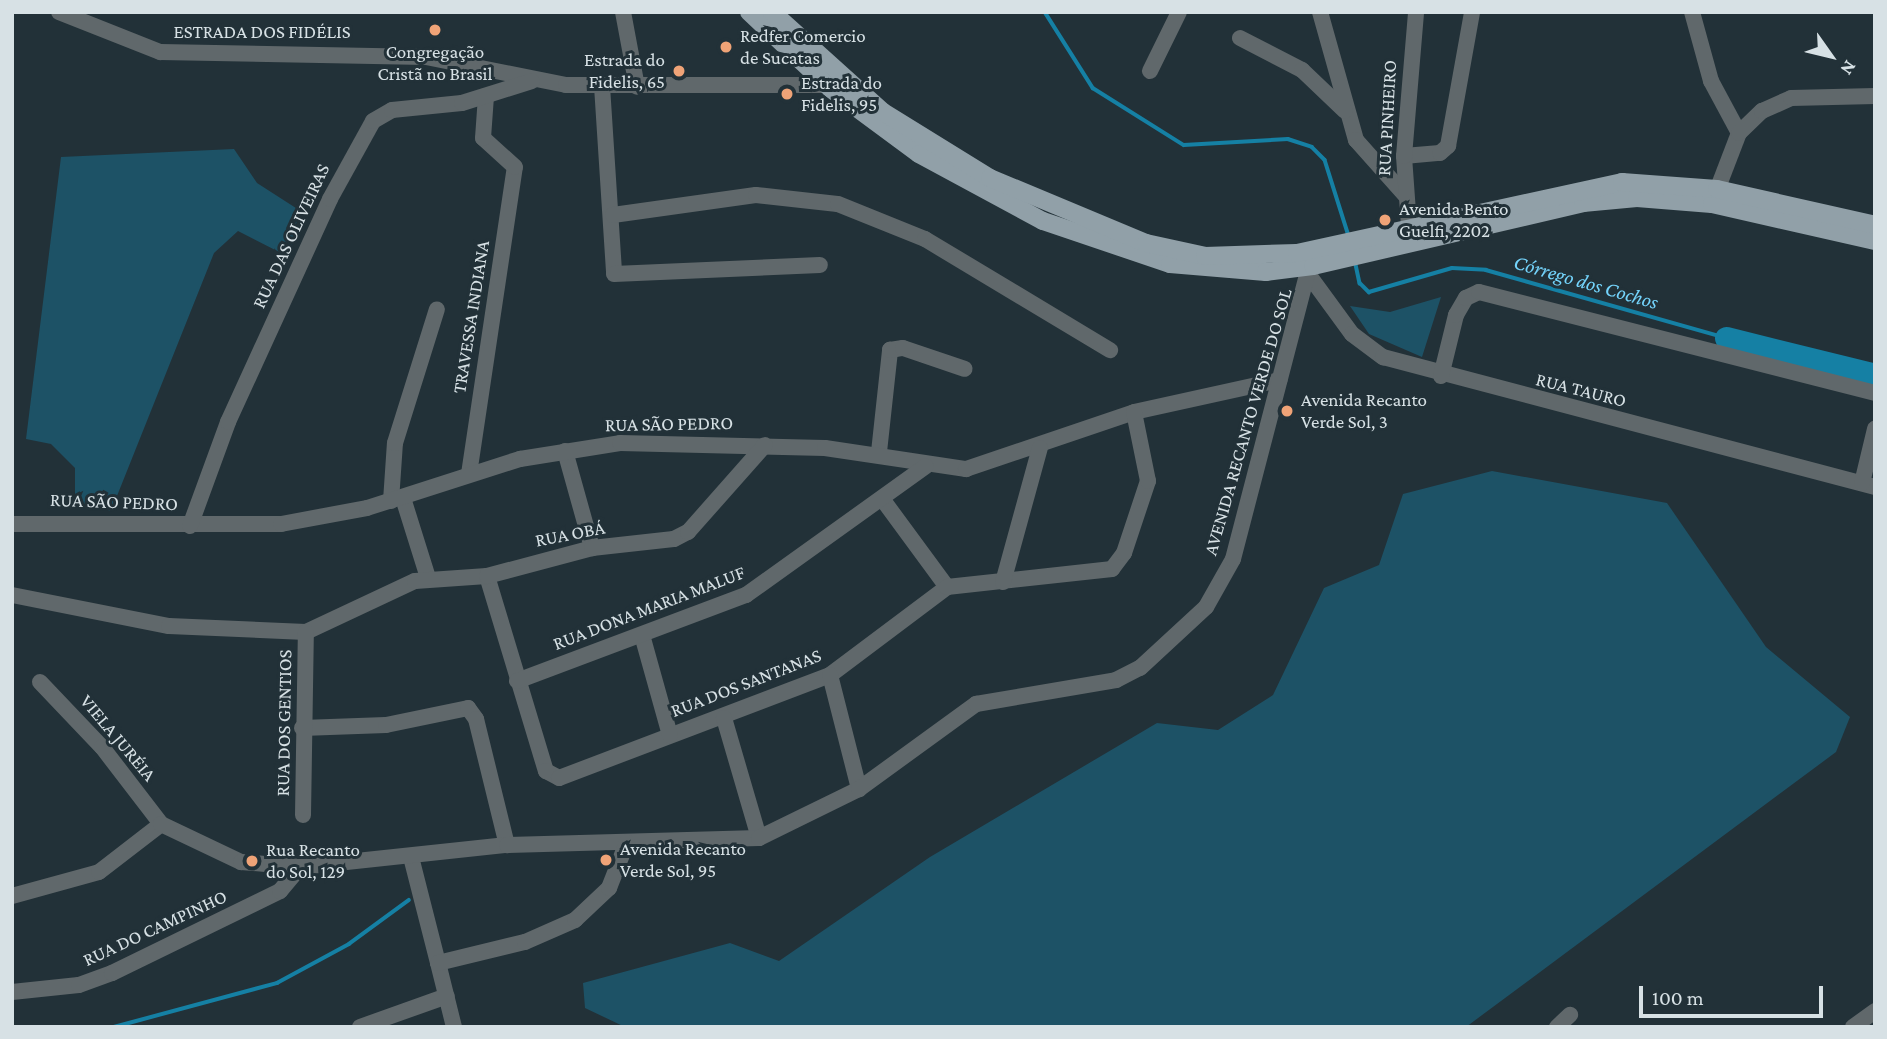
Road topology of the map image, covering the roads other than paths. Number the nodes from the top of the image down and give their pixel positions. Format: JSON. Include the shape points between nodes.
{"nodes":[{"id":1,"x":59,"y":12,"type":"edge"},
{"id":2,"x":623,"y":12,"type":"edge"},
{"id":3,"x":750,"y":12,"type":"edge"},
{"id":4,"x":772,"y":12,"type":"edge"},
{"id":5,"x":1179,"y":12,"type":"edge"},
{"id":6,"x":1320,"y":12,"type":"edge"},
{"id":7,"x":1416,"y":12,"type":"edge"},
{"id":8,"x":1472,"y":12,"type":"edge"},
{"id":9,"x":1692,"y":12,"type":"edge"},
{"id":10,"x":1240,"y":38,"type":"dead end"},
{"id":11,"x":1150,"y":71,"type":"dead end"},
{"id":12,"x":532,"y":81,"type":"junction"},
{"id":13,"x":837,"y":83,"type":"junction"},
{"id":14,"x":602,"y":86,"type":"junction"},
{"id":15,"x":637,"y":87,"type":"junction"},
{"id":16,"x":486,"y":96,"type":"junction"},
{"id":17,"x":1875,"y":96,"type":"edge"},
{"id":18,"x":1345,"y":111,"type":"junction"},
{"id":19,"x":1739,"y":133,"type":"junction"},
{"id":20,"x":1404,"y":156,"type":"junction"},
{"id":21,"x":1405,"y":195,"type":"junction"},
{"id":22,"x":1715,"y":197,"type":"junction"},
{"id":23,"x":613,"y":215,"type":"junction"},
{"id":24,"x":1875,"y":225,"type":"edge"},
{"id":25,"x":1407,"y":227,"type":"junction"},
{"id":26,"x":1875,"y":241,"type":"edge"},
{"id":27,"x":1385,"y":242,"type":"junction"},
{"id":28,"x":1411,"y":245,"type":"junction"},
{"id":29,"x":820,"y":265,"type":"dead end"},
{"id":30,"x":1312,"y":265,"type":"junction"},
{"id":31,"x":437,"y":309,"type":"dead end"},
{"id":32,"x":1110,"y":350,"type":"dead end"},
{"id":33,"x":965,"y":369,"type":"dead end"},
{"id":34,"x":1441,"y":376,"type":"junction"},
{"id":35,"x":1280,"y":380,"type":"junction"},
{"id":36,"x":1875,"y":393,"type":"edge"},
{"id":37,"x":1133,"y":412,"type":"junction"},
{"id":38,"x":1875,"y":429,"type":"edge"},
{"id":39,"x":765,"y":445,"type":"junction"},
{"id":40,"x":1040,"y":449,"type":"junction"},
{"id":41,"x":565,"y":451,"type":"junction"},
{"id":42,"x":879,"y":452,"type":"junction"},
{"id":43,"x":926,"y":466,"type":"junction"},
{"id":44,"x":469,"y":474,"type":"junction"},
{"id":45,"x":1868,"y":485,"type":"edge"},
{"id":46,"x":397,"y":499,"type":"junction"},
{"id":47,"x":883,"y":499,"type":"junction"},
{"id":48,"x":12,"y":524,"type":"edge"},
{"id":49,"x":190,"y":526,"type":"junction"},
{"id":50,"x":592,"y":548,"type":"junction"},
{"id":51,"x":487,"y":576,"type":"junction"},
{"id":52,"x":428,"y":578,"type":"junction"},
{"id":53,"x":1003,"y":582,"type":"junction"},
{"id":54,"x":947,"y":587,"type":"junction"},
{"id":55,"x":12,"y":595,"type":"edge"},
{"id":56,"x":306,"y":632,"type":"junction"},
{"id":57,"x":642,"y":635,"type":"junction"},
{"id":58,"x":830,"y":676,"type":"junction"},
{"id":59,"x":517,"y":681,"type":"junction"},
{"id":60,"x":40,"y":682,"type":"dead end"},
{"id":61,"x":724,"y":718,"type":"junction"},
{"id":62,"x":302,"y":728,"type":"junction"},
{"id":63,"x":670,"y":735,"type":"junction"},
{"id":64,"x":859,"y":789,"type":"junction"},
{"id":65,"x":303,"y":815,"type":"dead end"},
{"id":66,"x":161,"y":824,"type":"junction"},
{"id":67,"x":759,"y":838,"type":"junction"},
{"id":68,"x":627,"y":842,"type":"junction"},
{"id":69,"x":507,"y":845,"type":"junction"},
{"id":70,"x":411,"y":857,"type":"junction"},
{"id":71,"x":300,"y":867,"type":"junction"},
{"id":72,"x":12,"y":896,"type":"edge"},
{"id":73,"x":438,"y":964,"type":"junction"},
{"id":74,"x":12,"y":992,"type":"edge"},
{"id":75,"x":447,"y":996,"type":"junction"},
{"id":76,"x":1875,"y":1011,"type":"edge"},
{"id":77,"x":1570,"y":1015,"type":"dead end"},
{"id":78,"x":360,"y":1027,"type":"edge"},
{"id":79,"x":454,"y":1027,"type":"edge"},
{"id":80,"x":1556,"y":1027,"type":"edge"},
{"id":81,"x":1853,"y":1027,"type":"edge"}],
"edges":[{"from":1,"to":12,"type":"street","name":"ESTRADA DOS FIDÉLIS","via":[[160,52],[412,56]]},
{"from":2,"to":15,"type":"street"},
{"from":3,"to":13,"type":"main road"},
{"from":4,"to":13,"type":"main road"},
{"from":5,"to":11,"type":"street"},
{"from":6,"to":18,"type":"street","via":[[1342,74]]},
{"from":7,"to":20,"type":"street","name":"RUA PINHEIRO"},
{"from":8,"to":20,"type":"street","via":[[1448,146],[1440,153]]},
{"from":9,"to":19,"type":"street","via":[[1708,72]]},
{"from":10,"to":18,"type":"street","via":[[1302,70]]},
{"from":12,"to":14,"type":"street","name":"ESTRADA DOS FIDÉLIS"},
{"from":12,"to":16,"type":"street","name":"RUA DAS OLIVEIRAS"},
{"from":13,"to":15,"type":"street","name":"ESTRADA DOS FIDÉLIS"},
{"from":13,"to":30,"type":"main road","via":[[990,178],[1146,243],[1205,256]]},
{"from":14,"to":15,"type":"street","name":"ESTRADA DOS FIDÉLIS"},
{"from":14,"to":23,"type":"street"},
{"from":16,"to":44,"type":"street","name":"TRAVESSA INDIANA","via":[[483,138],[515,167]]},
{"from":16,"to":49,"type":"street","name":"RUA DAS OLIVEIRAS","via":[[392,110],[363,135],[224,433]]},
{"from":17,"to":19,"type":"street","via":[[1791,98],[1762,111]]},
{"from":18,"to":21,"type":"street","via":[[1368,160]]},
{"from":19,"to":22,"type":"street"},
{"from":20,"to":21,"type":"street","name":"RUA PINHEIRO"},
{"from":21,"to":25,"type":"street","name":"RUA PINHEIRO"},
{"from":22,"to":24,"type":"main road"},
{"from":22,"to":25,"type":"main road","via":[[1599,185]]},
{"from":22,"to":26,"type":"main road"},
{"from":22,"to":28,"type":"main road","via":[[1609,199]]},
{"from":23,"to":29,"type":"street","via":[[614,274]]},
{"from":23,"to":32,"type":"street","via":[[756,195],[838,204],[925,239]]},
{"from":25,"to":27,"type":"main road"},
{"from":25,"to":28,"type":"street","name":"RUA PINHEIRO"},
{"from":27,"to":28,"type":"main road"},
{"from":27,"to":30,"type":"main road"},
{"from":30,"to":34,"type":"street","name":"RUA TAURO","via":[[1364,346]]},
{"from":30,"to":35,"type":"street","name":"AVENIDA RECANTO VERDE DO SOL"},
{"from":31,"to":46,"type":"street","via":[[396,443]]},
{"from":33,"to":42,"type":"street","via":[[903,348],[890,350]]},
{"from":34,"to":36,"type":"street","via":[[1456,315],[1465,298],[1479,292]]},
{"from":34,"to":45,"type":"street","name":"RUA TAURO"},
{"from":35,"to":37,"type":"street","name":"RUA SÃO PEDRO"},
{"from":35,"to":64,"type":"street","name":"AVENIDA RECANTO VERDE DO SOL","via":[[1233,559],[1206,607],[1177,637],[1116,680],[976,704]]},
{"from":37,"to":40,"type":"street","name":"RUA SÃO PEDRO"},
{"from":37,"to":53,"type":"street","via":[[1147,481],[1118,564],[1090,576]]},
{"from":38,"to":45,"type":"street"},
{"from":39,"to":41,"type":"street","name":"RUA SÃO PEDRO","via":[[620,443]]},
{"from":39,"to":42,"type":"street","name":"RUA SÃO PEDRO"},
{"from":39,"to":50,"type":"street","name":"RUA OBÁ","via":[[688,531]]},
{"from":40,"to":43,"type":"street","name":"RUA SÃO PEDRO","via":[[966,469]]},
{"from":40,"to":53,"type":"street"},
{"from":41,"to":44,"type":"street","name":"RUA SÃO PEDRO"},
{"from":41,"to":50,"type":"street"},
{"from":42,"to":43,"type":"street","name":"RUA SÃO PEDRO"},
{"from":43,"to":47,"type":"street","name":"RUA DONA MARIA MALUF"},
{"from":44,"to":46,"type":"street","name":"RUA SÃO PEDRO"},
{"from":46,"to":49,"type":"street","name":"RUA SÃO PEDRO","via":[[281,524]]},
{"from":46,"to":52,"type":"street"},
{"from":47,"to":54,"type":"street"},
{"from":47,"to":57,"type":"street","name":"RUA DONA MARIA MALUF","via":[[765,584]]},
{"from":48,"to":49,"type":"street","name":"RUA SÃO PEDRO"},
{"from":50,"to":51,"type":"street","name":"RUA OBÁ"},
{"from":51,"to":52,"type":"street","name":"RUA OBÁ"},
{"from":51,"to":59,"type":"street"},
{"from":52,"to":56,"type":"street"},
{"from":53,"to":54,"type":"street"},
{"from":54,"to":58,"type":"street","name":"RUA DOS SANTANAS"},
{"from":55,"to":56,"type":"street","via":[[169,626]]},
{"from":56,"to":62,"type":"street","name":"RUA DOS GENTIOS"},
{"from":57,"to":59,"type":"street","name":"RUA DONA MARIA MALUF"},
{"from":57,"to":63,"type":"street"},
{"from":58,"to":61,"type":"street","name":"RUA DOS SANTANAS"},
{"from":58,"to":64,"type":"street"},
{"from":59,"to":63,"type":"street","name":"RUA DOS SANTANAS","via":[[546,771],[559,778]]},
{"from":60,"to":66,"type":"street","name":"VIELA JURÉIA","via":[[102,747]]},
{"from":61,"to":63,"type":"street","name":"RUA DOS SANTANAS"},
{"from":61,"to":67,"type":"street"},
{"from":62,"to":65,"type":"street","name":"RUA DOS GENTIOS"},
{"from":62,"to":69,"type":"street","via":[[386,726],[468,708],[476,719]]},
{"from":64,"to":67,"type":"street","name":"AVENIDA RECANTO VERDE DO SOL"},
{"from":66,"to":71,"type":"street","name":"AVENIDA RECANTO VERDE DO SOL","via":[[241,862]]},
{"from":66,"to":72,"type":"street","via":[[99,872]]},
{"from":67,"to":68,"type":"street","name":"AVENIDA RECANTO VERDE DO SOL"},
{"from":68,"to":69,"type":"street","name":"AVENIDA RECANTO VERDE DO SOL"},
{"from":68,"to":73,"type":"street","via":[[610,888],[575,920],[524,942]]},
{"from":69,"to":70,"type":"street","name":"AVENIDA RECANTO VERDE DO SOL"},
{"from":70,"to":71,"type":"street","name":"AVENIDA RECANTO VERDE DO SOL"},
{"from":70,"to":73,"type":"street"},
{"from":71,"to":74,"type":"street","name":"RUA DO CAMPINHO","via":[[280,891],[112,973],[79,985]]},
{"from":73,"to":75,"type":"street"},
{"from":75,"to":78,"type":"street"},
{"from":75,"to":79,"type":"street"},
{"from":76,"to":81,"type":"street"},
{"from":77,"to":80,"type":"street"}]}
